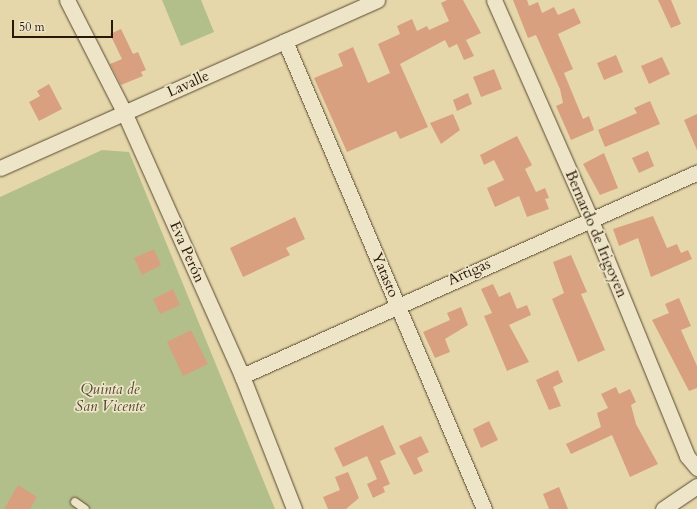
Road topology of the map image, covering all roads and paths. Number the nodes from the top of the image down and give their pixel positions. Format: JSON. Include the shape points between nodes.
{"nodes":[{"id":1,"x":67,"y":0,"type":"edge"},
{"id":2,"x":377,"y":0,"type":"edge"},
{"id":3,"x":494,"y":0,"type":"edge"},
{"id":4,"x":285,"y":41,"type":"junction"},
{"id":5,"x":124,"y":112,"type":"junction"},
{"id":6,"x":0,"y":168,"type":"edge"},
{"id":7,"x":697,"y":172,"type":"edge"},
{"id":8,"x":590,"y":218,"type":"junction"},
{"id":9,"x":397,"y":304,"type":"junction"},
{"id":10,"x":242,"y":376,"type":"junction"},
{"id":11,"x":697,"y":468,"type":"edge"},
{"id":12,"x":697,"y":486,"type":"edge"},
{"id":13,"x":75,"y":502,"type":"dead end"},
{"id":14,"x":85,"y":509,"type":"edge"},
{"id":15,"x":294,"y":509,"type":"edge"},
{"id":16,"x":484,"y":509,"type":"edge"},
{"id":17,"x":663,"y":509,"type":"edge"}],
"edges":[{"from":1,"to":5,"type":"street","name":"Eva Perón"},
{"from":2,"to":4,"type":"street","name":"Lavalle"},
{"from":3,"to":8,"type":"street","name":"Bernardo de Irigoyen"},
{"from":4,"to":5,"type":"street","name":"Lavalle"},
{"from":4,"to":9,"type":"street","name":"Yatasto"},
{"from":5,"to":6,"type":"street","name":"Lavalle"},
{"from":5,"to":10,"type":"street","name":"Eva Perón"},
{"from":7,"to":8,"type":"street","name":"Artigas"},
{"from":8,"to":9,"type":"street","name":"Artigas"},
{"from":8,"to":11,"type":"street","name":"Bernardo de Irigoyen","via":[[687,456]]},
{"from":9,"to":10,"type":"street","name":"Artigas"},
{"from":9,"to":16,"type":"street","name":"Yatasto"},
{"from":10,"to":15,"type":"street","name":"Eva Perón"},
{"from":12,"to":17,"type":"street"},
{"from":13,"to":14,"type":"lane"}]}
